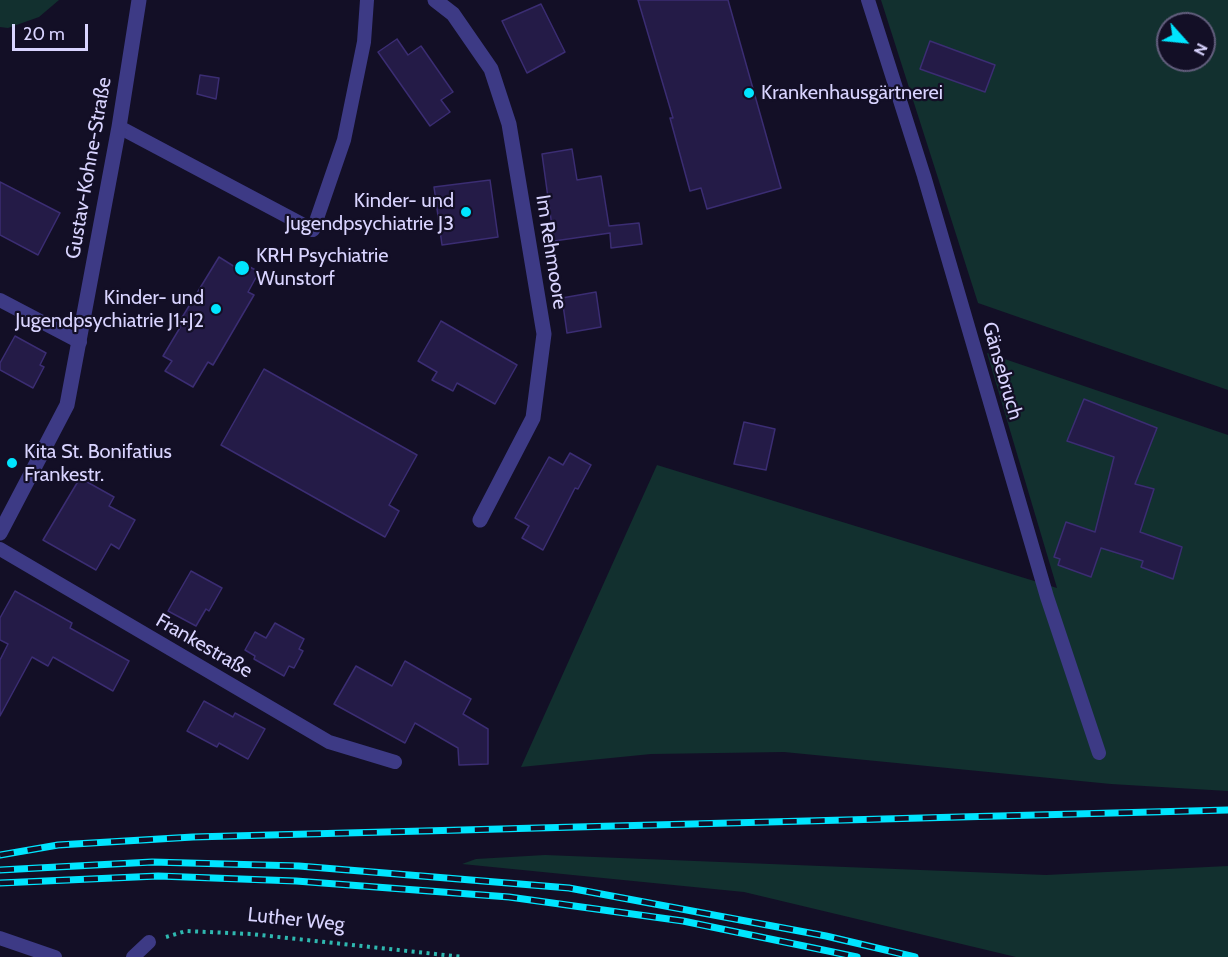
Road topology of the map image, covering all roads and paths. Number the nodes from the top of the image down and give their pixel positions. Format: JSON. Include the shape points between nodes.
{"nodes":[{"id":1,"x":139,"y":0,"type":"edge"},
{"id":2,"x":367,"y":0,"type":"edge"},
{"id":3,"x":435,"y":0,"type":"edge"},
{"id":4,"x":868,"y":0,"type":"edge"},
{"id":5,"x":118,"y":127,"type":"junction"},
{"id":6,"x":0,"y":300,"type":"edge"},
{"id":7,"x":80,"y":342,"type":"junction"},
{"id":8,"x":480,"y":520,"type":"dead end"},
{"id":9,"x":0,"y":533,"type":"edge"},
{"id":10,"x":0,"y":549,"type":"edge"},
{"id":11,"x":1100,"y":753,"type":"dead end"},
{"id":12,"x":395,"y":762,"type":"dead end"},
{"id":13,"x":0,"y":938,"type":"edge"},
{"id":14,"x":149,"y":942,"type":"joint"},
{"id":15,"x":422,"y":955,"type":"edge"},
{"id":16,"x":55,"y":957,"type":"edge"},
{"id":17,"x":133,"y":957,"type":"edge"},
{"id":18,"x":463,"y":957,"type":"edge"}],
"edges":[{"from":1,"to":5,"type":"street","name":"Gustav-Kohne-Straße"},
{"from":2,"to":5,"type":"lane","via":[[364,42],[344,140],[313,230]]},
{"from":3,"to":8,"type":"street","name":"Im Rehmoore","via":[[453,14],[491,69],[509,124],[544,334],[533,418]]},
{"from":4,"to":11,"type":"lane","name":"Gänsebruch","via":[[924,176],[1047,597]]},
{"from":5,"to":7,"type":"street","name":"Gustav-Kohne-Straße"},
{"from":6,"to":7,"type":"lane"},
{"from":7,"to":9,"type":"street","name":"Gustav-Kohne-Straße","via":[[67,405]]},
{"from":10,"to":12,"type":"lane","name":"Frankestraße","via":[[329,742]]},
{"from":13,"to":16,"type":"lane"},
{"from":14,"to":15,"type":"path","name":"Luther Weg","via":[[186,931],[252,934]]},
{"from":14,"to":17,"type":"lane"},
{"from":15,"to":18,"type":"path","name":"Luther Weg"}]}
